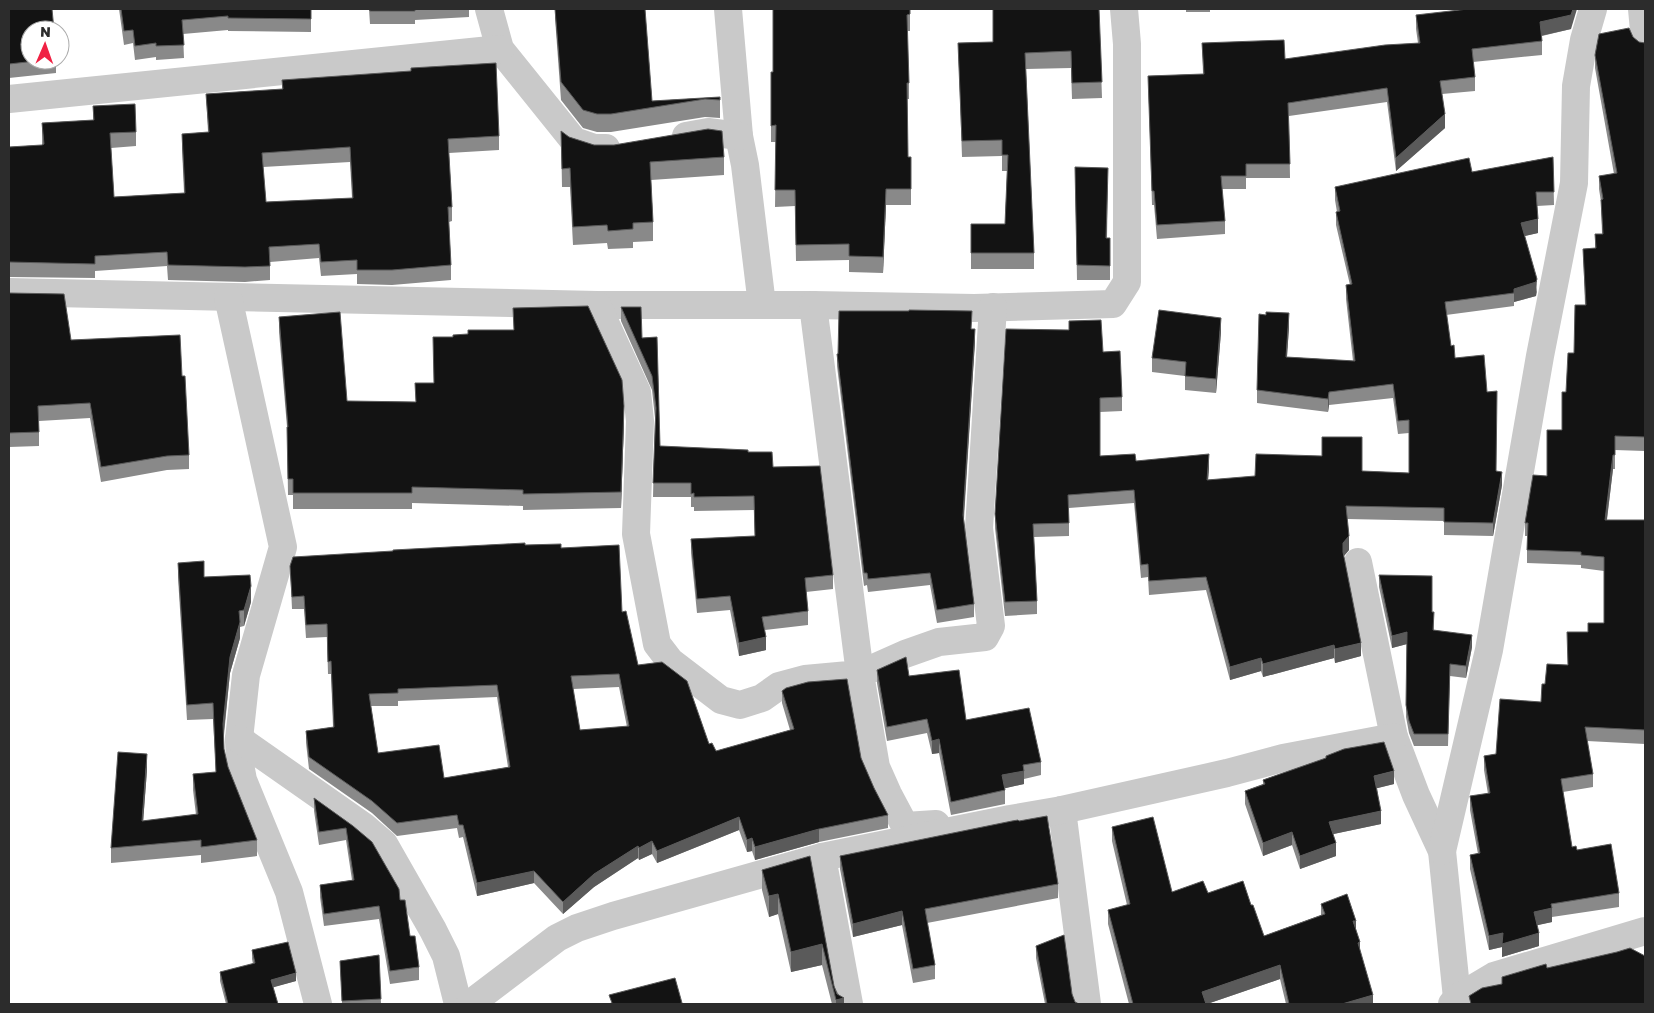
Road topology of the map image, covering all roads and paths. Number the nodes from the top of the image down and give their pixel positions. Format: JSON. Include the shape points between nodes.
{"nodes":[{"id":1,"x":489,"y":9,"type":"edge"},
{"id":2,"x":728,"y":9,"type":"edge"},
{"id":3,"x":1124,"y":9,"type":"edge"},
{"id":4,"x":1593,"y":9,"type":"edge"},
{"id":5,"x":1642,"y":9,"type":"edge"},
{"id":6,"x":1645,"y":41,"type":"edge"},
{"id":7,"x":500,"y":49,"type":"junction"},
{"id":8,"x":9,"y":99,"type":"edge"},
{"id":9,"x":739,"y":136,"type":"junction"},
{"id":10,"x":660,"y":140,"type":"edge"},
{"id":11,"x":632,"y":145,"type":"edge"},
{"id":12,"x":9,"y":292,"type":"edge"},
{"id":13,"x":228,"y":297,"type":"junction"},
{"id":14,"x":597,"y":305,"type":"junction"},
{"id":15,"x":762,"y":305,"type":"junction"},
{"id":16,"x":813,"y":305,"type":"junction"},
{"id":17,"x":993,"y":307,"type":"junction"},
{"id":18,"x":1358,"y":562,"type":"dead end"},
{"id":19,"x":860,"y":674,"type":"junction"},
{"id":20,"x":1394,"y":737,"type":"junction"},
{"id":21,"x":239,"y":739,"type":"junction"},
{"id":22,"x":1062,"y":810,"type":"junction"},
{"id":23,"x":1010,"y":819,"type":"junction"},
{"id":24,"x":1442,"y":851,"type":"junction"},
{"id":25,"x":822,"y":858,"type":"junction"},
{"id":26,"x":1645,"y":931,"type":"edge"},
{"id":27,"x":1454,"y":1001,"type":"edge"},
{"id":28,"x":318,"y":1004,"type":"edge"},
{"id":29,"x":458,"y":1004,"type":"edge"},
{"id":30,"x":470,"y":1004,"type":"edge"},
{"id":31,"x":849,"y":1004,"type":"edge"},
{"id":32,"x":1087,"y":1004,"type":"edge"}],
"edges":[{"from":1,"to":7,"type":"street"},
{"from":2,"to":9,"type":"street"},
{"from":3,"to":17,"type":"street","via":[[1127,44],[1127,282],[1113,304]]},
{"from":4,"to":24,"type":"street","via":[[1576,86],[1574,184],[1540,356],[1490,650]]},
{"from":5,"to":6,"type":"street"},
{"from":7,"to":8,"type":"street"},
{"from":7,"to":11,"type":"street","via":[[574,141],[594,148]]},
{"from":9,"to":10,"type":"street","via":[[708,132]]},
{"from":9,"to":15,"type":"street"},
{"from":12,"to":13,"type":"street"},
{"from":13,"to":14,"type":"street"},
{"from":13,"to":21,"type":"street","via":[[283,547],[246,675]]},
{"from":14,"to":15,"type":"street"},
{"from":14,"to":19,"type":"street","via":[[637,392],[640,421],[636,534],[657,644],[670,661],[721,700],[740,705],[762,698],[779,686],[805,679]]},
{"from":15,"to":16,"type":"street"},
{"from":16,"to":17,"type":"street"},
{"from":16,"to":19,"type":"street"},
{"from":17,"to":19,"type":"street","via":[[979,528],[991,626],[986,637],[939,642]]},
{"from":18,"to":20,"type":"street"},
{"from":19,"to":23,"type":"street","via":[[876,767],[905,826]]},
{"from":20,"to":22,"type":"street","via":[[1283,758]]},
{"from":20,"to":24,"type":"street"},
{"from":21,"to":28,"type":"street","via":[[244,780],[289,892]]},
{"from":21,"to":29,"type":"street","via":[[384,844],[446,956]]},
{"from":22,"to":23,"type":"street"},
{"from":22,"to":32,"type":"street"},
{"from":23,"to":25,"type":"street"},
{"from":24,"to":27,"type":"street"},
{"from":25,"to":30,"type":"street","via":[[577,928],[544,948]]},
{"from":25,"to":31,"type":"street"},
{"from":26,"to":27,"type":"street","via":[[1494,976]]}]}
